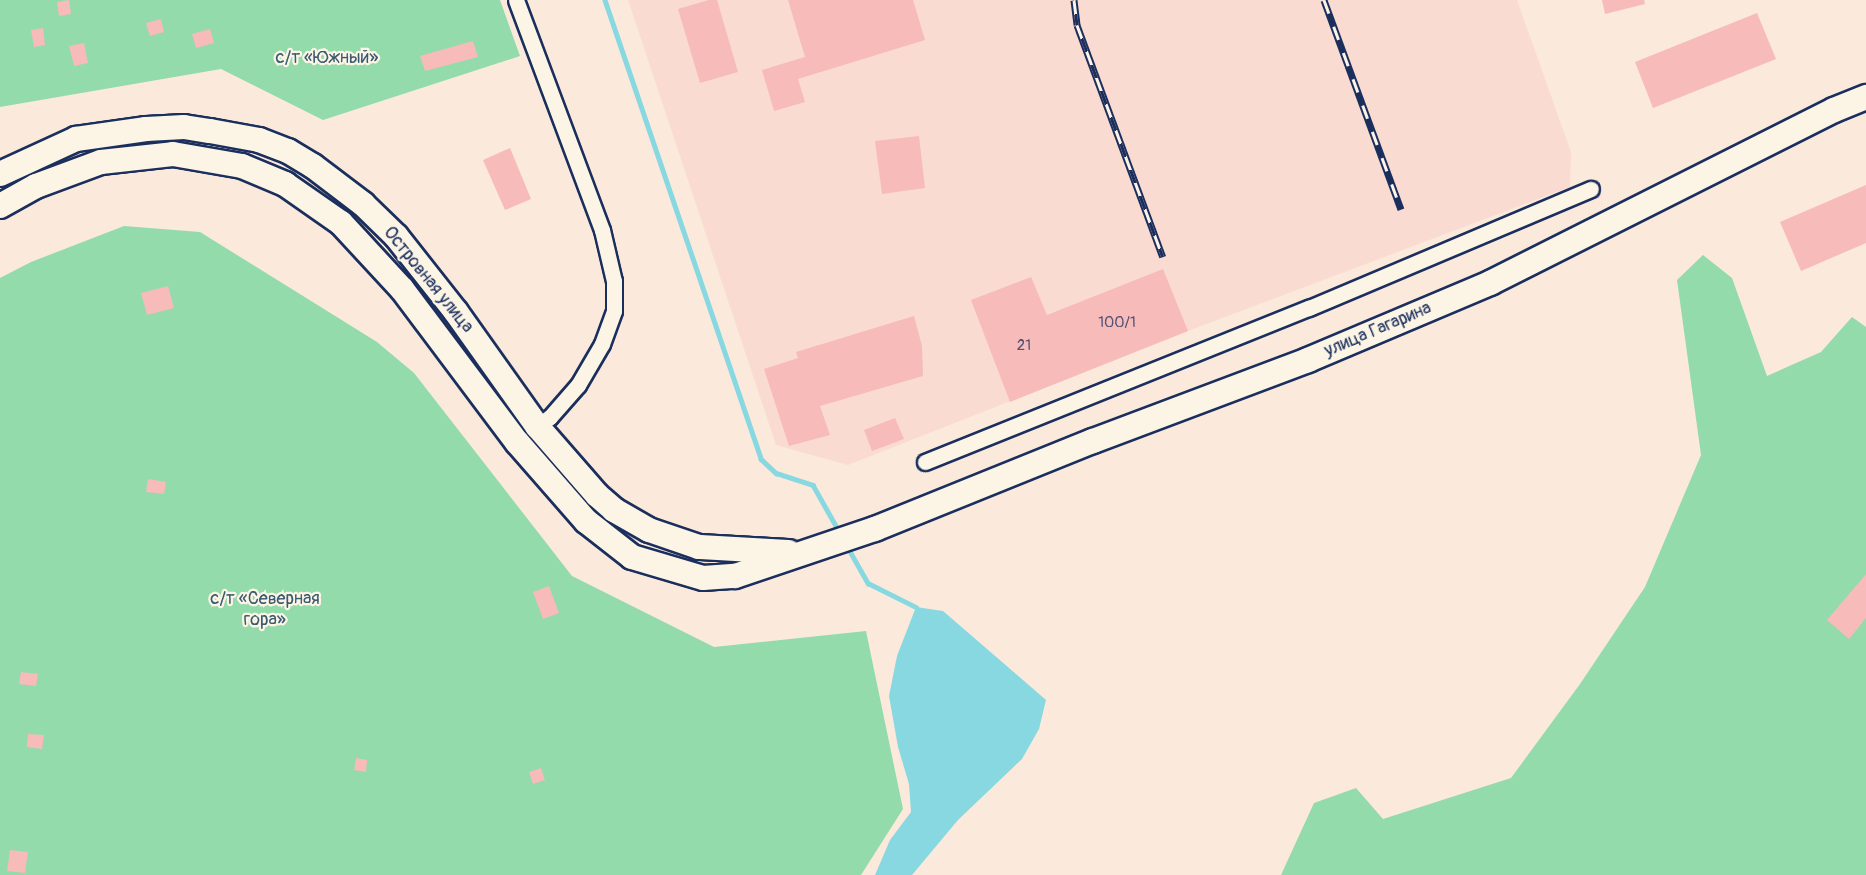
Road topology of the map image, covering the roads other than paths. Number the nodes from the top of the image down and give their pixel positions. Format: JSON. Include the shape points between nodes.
{"nodes":[{"id":1,"x":516,"y":0,"type":"edge"},
{"id":2,"x":1866,"y":97,"type":"edge"},
{"id":3,"x":0,"y":174,"type":"edge"},
{"id":4,"x":1591,"y":189,"type":"dead end"},
{"id":5,"x":0,"y":206,"type":"edge"},
{"id":6,"x":537,"y":426,"type":"junction"},
{"id":7,"x":925,"y":462,"type":"dead end"},
{"id":8,"x":801,"y":553,"type":"junction"},
{"id":9,"x":703,"y":578,"type":"joint"}],
"edges":[{"from":1,"to":6,"type":"street","via":[[602,230],[614,281],[614,311],[602,344],[578,385]]},
{"from":2,"to":8,"type":"main road","name":"улица Гагарина","via":[[1490,283],[1308,360],[875,529]]},
{"from":3,"to":6,"type":"main road","name":"Островная улица","via":[[76,139],[146,129],[184,127],[210,131],[259,140],[288,151],[363,204],[396,236]]},
{"from":4,"to":7,"type":"street","via":[[1309,308]]},
{"from":5,"to":9,"type":"main road","name":"Островная улица","via":[[36,186],[101,162],[173,154],[242,166],[285,184],[341,223],[402,289],[517,442],[586,521],[632,557]]},
{"from":6,"to":8,"type":"main road","name":"Островная улица","via":[[597,495],[649,530],[699,547]]},
{"from":8,"to":9,"type":"main road","name":"улица Гагарина","via":[[735,576]]}]}
